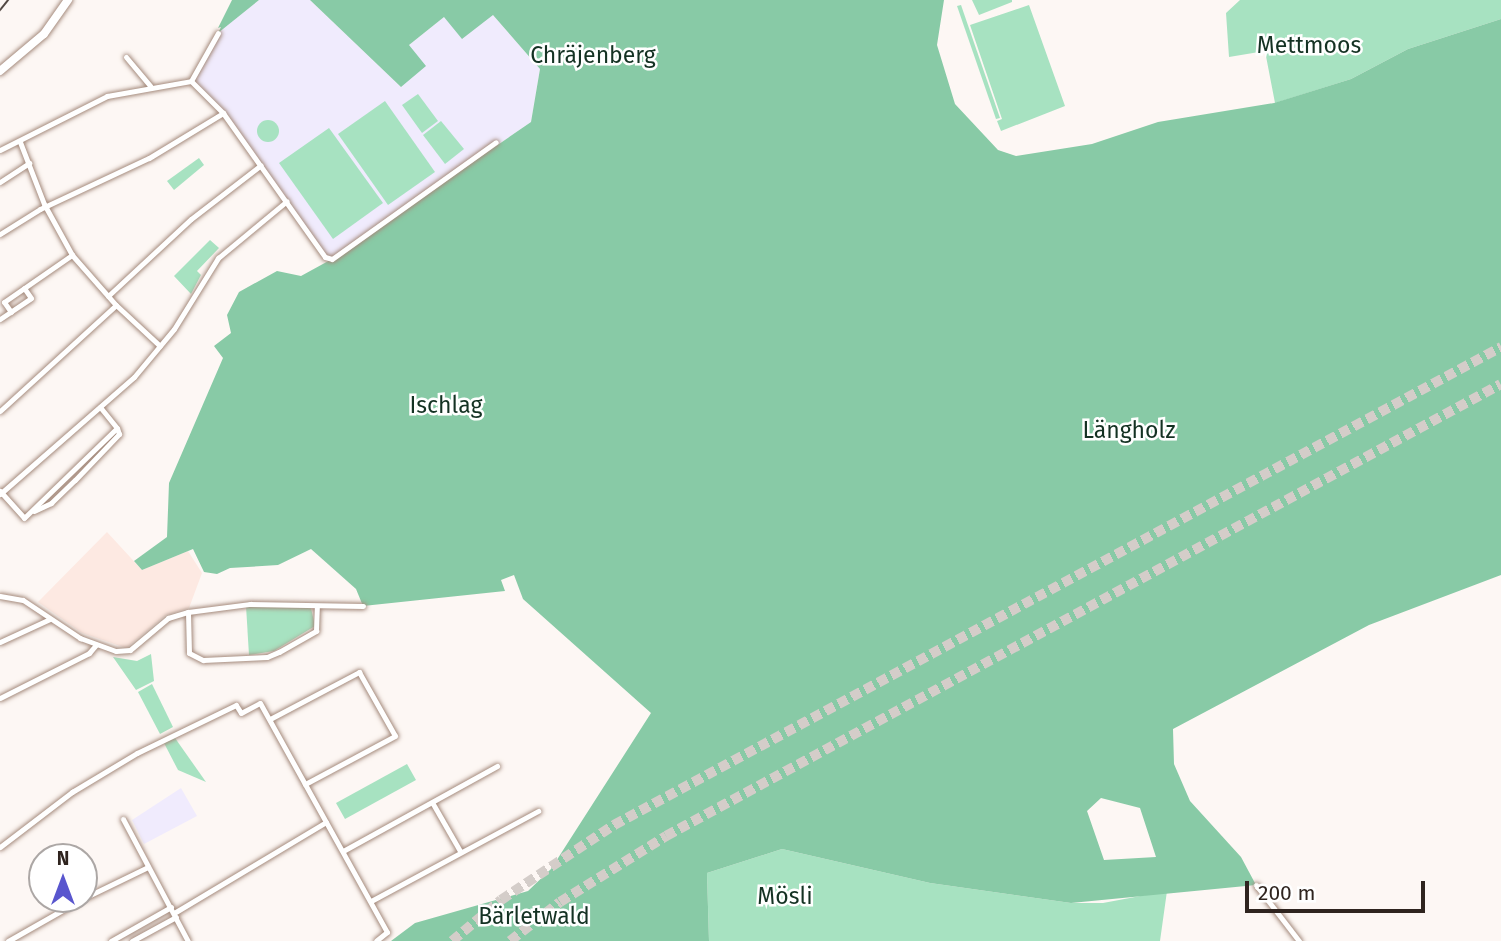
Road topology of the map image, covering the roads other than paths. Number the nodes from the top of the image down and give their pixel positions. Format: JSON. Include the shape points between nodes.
{"nodes":[{"id":1,"x":68,"y":0,"type":"edge"},
{"id":2,"x":218,"y":33,"type":"dead end"},
{"id":3,"x":126,"y":57,"type":"dead end"},
{"id":4,"x":0,"y":71,"type":"edge"},
{"id":5,"x":191,"y":81,"type":"junction"},
{"id":6,"x":150,"y":86,"type":"junction"},
{"id":7,"x":223,"y":113,"type":"junction"},
{"id":8,"x":19,"y":142,"type":"junction"},
{"id":9,"x":496,"y":142,"type":"dead end"},
{"id":10,"x":0,"y":150,"type":"edge"},
{"id":11,"x":29,"y":163,"type":"junction"},
{"id":12,"x":261,"y":165,"type":"junction"},
{"id":13,"x":0,"y":182,"type":"edge"},
{"id":14,"x":287,"y":201,"type":"junction"},
{"id":15,"x":47,"y":208,"type":"junction"},
{"id":16,"x":0,"y":234,"type":"edge"},
{"id":17,"x":72,"y":255,"type":"junction"},
{"id":18,"x":24,"y":288,"type":"junction"},
{"id":19,"x":108,"y":296,"type":"junction"},
{"id":20,"x":116,"y":305,"type":"junction"},
{"id":21,"x":11,"y":312,"type":"junction"},
{"id":22,"x":0,"y":319,"type":"edge"},
{"id":23,"x":160,"y":346,"type":"junction"},
{"id":24,"x":100,"y":407,"type":"junction"},
{"id":25,"x":0,"y":411,"type":"edge"},
{"id":26,"x":0,"y":493,"type":"edge"},
{"id":27,"x":0,"y":596,"type":"edge"},
{"id":28,"x":317,"y":606,"type":"junction"},
{"id":29,"x":363,"y":606,"type":"dead end"},
{"id":30,"x":188,"y":611,"type":"junction"},
{"id":31,"x":50,"y":619,"type":"junction"},
{"id":32,"x":0,"y":642,"type":"edge"},
{"id":33,"x":96,"y":645,"type":"junction"},
{"id":34,"x":0,"y":698,"type":"edge"},
{"id":35,"x":270,"y":719,"type":"junction"},
{"id":36,"x":497,"y":766,"type":"dead end"},
{"id":37,"x":305,"y":784,"type":"junction"},
{"id":38,"x":433,"y":804,"type":"junction"},
{"id":39,"x":538,"y":811,"type":"dead end"},
{"id":40,"x":123,"y":819,"type":"dead end"},
{"id":41,"x":326,"y":822,"type":"junction"},
{"id":42,"x":0,"y":847,"type":"edge"},
{"id":43,"x":343,"y":851,"type":"junction"},
{"id":44,"x":460,"y":852,"type":"junction"},
{"id":45,"x":148,"y":867,"type":"junction"},
{"id":46,"x":1256,"y":885,"type":"dead end"},
{"id":47,"x":98,"y":891,"type":"edge"},
{"id":48,"x":371,"y":901,"type":"junction"},
{"id":49,"x":173,"y":912,"type":"junction"},
{"id":50,"x":57,"y":913,"type":"edge"},
{"id":51,"x":8,"y":941,"type":"edge"},
{"id":52,"x":111,"y":941,"type":"edge"},
{"id":53,"x":132,"y":941,"type":"edge"},
{"id":54,"x":188,"y":941,"type":"edge"},
{"id":55,"x":376,"y":941,"type":"edge"},
{"id":56,"x":1299,"y":941,"type":"edge"}],
"edges":[{"from":1,"to":4,"type":"main road","via":[[44,34]]},
{"from":2,"to":5,"type":"street"},
{"from":3,"to":6,"type":"street"},
{"from":5,"to":6,"type":"street"},
{"from":5,"to":7,"type":"street"},
{"from":6,"to":8,"type":"street","via":[[107,96]]},
{"from":7,"to":12,"type":"street"},
{"from":7,"to":15,"type":"street","via":[[149,158]]},
{"from":8,"to":10,"type":"street"},
{"from":8,"to":11,"type":"street"},
{"from":9,"to":14,"type":"street","via":[[332,258],[325,257]]},
{"from":11,"to":13,"type":"street"},
{"from":11,"to":15,"type":"street"},
{"from":12,"to":14,"type":"street"},
{"from":12,"to":19,"type":"street","via":[[191,219]]},
{"from":14,"to":23,"type":"street","via":[[218,258]]},
{"from":15,"to":16,"type":"street"},
{"from":15,"to":17,"type":"street"},
{"from":17,"to":18,"type":"street"},
{"from":17,"to":19,"type":"street"},
{"from":18,"to":21,"type":"street","via":[[4,302]]},
{"from":18,"to":21,"type":"street","via":[[31,298]]},
{"from":19,"to":20,"type":"street"},
{"from":20,"to":23,"type":"street"},
{"from":20,"to":25,"type":"street"},
{"from":21,"to":22,"type":"street"},
{"from":23,"to":24,"type":"street"},
{"from":24,"to":26,"type":"street"},
{"from":24,"to":26,"type":"street","via":[[117,428],[24,518]]},
{"from":27,"to":31,"type":"street","via":[[23,600]]},
{"from":28,"to":29,"type":"street"},
{"from":28,"to":30,"type":"street","via":[[240,604]]},
{"from":28,"to":30,"type":"street","via":[[316,631],[267,657],[191,657]]},
{"from":30,"to":33,"type":"street","via":[[168,618],[130,650]]},
{"from":31,"to":32,"type":"street"},
{"from":31,"to":33,"type":"street"},
{"from":33,"to":34,"type":"street","via":[[89,653]]},
{"from":35,"to":37,"type":"street"},
{"from":35,"to":37,"type":"street","via":[[359,671],[395,736]]},
{"from":35,"to":42,"type":"street","via":[[260,703],[241,713],[236,705],[138,752],[64,798]]},
{"from":36,"to":38,"type":"street"},
{"from":37,"to":41,"type":"street"},
{"from":38,"to":43,"type":"street"},
{"from":38,"to":44,"type":"street"},
{"from":39,"to":44,"type":"street"},
{"from":40,"to":45,"type":"street"},
{"from":41,"to":43,"type":"street"},
{"from":41,"to":49,"type":"street"},
{"from":43,"to":48,"type":"street"},
{"from":44,"to":48,"type":"street"},
{"from":45,"to":47,"type":"street"},
{"from":45,"to":49,"type":"street"},
{"from":46,"to":56,"type":"street"},
{"from":48,"to":55,"type":"street","via":[[387,932]]},
{"from":49,"to":52,"type":"street"},
{"from":49,"to":53,"type":"street"},
{"from":49,"to":54,"type":"street"},
{"from":50,"to":51,"type":"street"}]}
